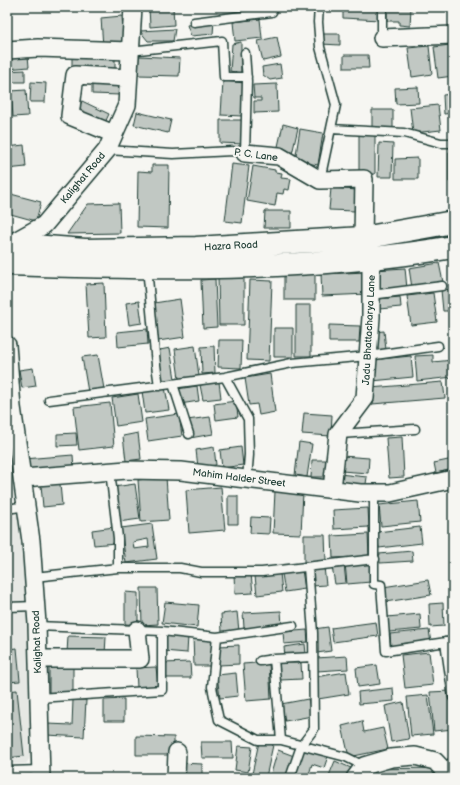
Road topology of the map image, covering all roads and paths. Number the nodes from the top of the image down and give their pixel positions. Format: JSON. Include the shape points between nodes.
{"nodes":[{"id":1,"x":133,"y":7,"type":"edge"},
{"id":2,"x":274,"y":7,"type":"edge"},
{"id":3,"x":319,"y":7,"type":"edge"},
{"id":4,"x":382,"y":7,"type":"edge"},
{"id":5,"x":194,"y":22,"type":"dead end"},
{"id":6,"x":453,"y":36,"type":"edge"},
{"id":7,"x":382,"y":38,"type":"joint"},
{"id":8,"x":7,"y":50,"type":"edge"},
{"id":9,"x":130,"y":51,"type":"junction"},
{"id":10,"x":245,"y":53,"type":"dead end"},
{"id":11,"x":247,"y":77,"type":"junction"},
{"id":12,"x":128,"y":78,"type":"junction"},
{"id":13,"x":331,"y":129,"type":"junction"},
{"id":14,"x":114,"y":134,"type":"junction"},
{"id":15,"x":453,"y":142,"type":"edge"},
{"id":16,"x":107,"y":150,"type":"junction"},
{"id":17,"x":246,"y":152,"type":"junction"},
{"id":18,"x":320,"y":180,"type":"junction"},
{"id":19,"x":453,"y":222,"type":"edge"},
{"id":20,"x":453,"y":247,"type":"edge"},
{"id":21,"x":367,"y":248,"type":"junction"},
{"id":22,"x":7,"y":252,"type":"edge"},
{"id":23,"x":147,"y":267,"type":"junction"},
{"id":24,"x":442,"y":286,"type":"dead end"},
{"id":25,"x":371,"y":295,"type":"junction"},
{"id":26,"x":7,"y":345,"type":"edge"},
{"id":27,"x":438,"y":346,"type":"dead end"},
{"id":28,"x":368,"y":356,"type":"junction"},
{"id":29,"x":224,"y":377,"type":"junction"},
{"id":30,"x":173,"y":384,"type":"junction"},
{"id":31,"x":159,"y":386,"type":"junction"},
{"id":32,"x":9,"y":391,"type":"edge"},
{"id":33,"x":49,"y":400,"type":"dead end"},
{"id":34,"x":415,"y":429,"type":"dead end"},
{"id":35,"x":188,"y":434,"type":"dead end"},
{"id":36,"x":338,"y":434,"type":"junction"},
{"id":37,"x":13,"y":454,"type":"edge"},
{"id":38,"x":110,"y":471,"type":"junction"},
{"id":39,"x":23,"y":478,"type":"junction"},
{"id":40,"x":247,"y":479,"type":"junction"},
{"id":41,"x":453,"y":479,"type":"edge"},
{"id":42,"x":332,"y":489,"type":"junction"},
{"id":43,"x":374,"y":493,"type":"junction"},
{"id":44,"x":26,"y":506,"type":"junction"},
{"id":45,"x":7,"y":509,"type":"edge"},
{"id":46,"x":375,"y":559,"type":"junction"},
{"id":47,"x":308,"y":567,"type":"junction"},
{"id":48,"x":118,"y":568,"type":"junction"},
{"id":49,"x":34,"y":577,"type":"junction"},
{"id":50,"x":36,"y":606,"type":"junction"},
{"id":51,"x":7,"y":607,"type":"edge"},
{"id":52,"x":37,"y":626,"type":"junction"},
{"id":53,"x":293,"y":626,"type":"dead end"},
{"id":54,"x":137,"y":630,"type":"junction"},
{"id":55,"x":162,"y":631,"type":"junction"},
{"id":56,"x":217,"y":637,"type":"junction"},
{"id":57,"x":449,"y":642,"type":"edge"},
{"id":58,"x":313,"y":657,"type":"junction"},
{"id":59,"x":38,"y":659,"type":"junction"},
{"id":60,"x":274,"y":659,"type":"junction"},
{"id":61,"x":260,"y":661,"type":"dead end"},
{"id":62,"x":38,"y":698,"type":"junction"},
{"id":63,"x":453,"y":698,"type":"edge"},
{"id":64,"x":281,"y":740,"type":"junction"},
{"id":65,"x":300,"y":746,"type":"junction"},
{"id":66,"x":177,"y":752,"type":"dead end"},
{"id":67,"x":449,"y":770,"type":"edge"},
{"id":68,"x":7,"y":771,"type":"edge"},
{"id":69,"x":360,"y":772,"type":"edge"},
{"id":70,"x":41,"y":774,"type":"edge"},
{"id":71,"x":176,"y":778,"type":"edge"},
{"id":72,"x":290,"y":778,"type":"edge"}],
"edges":[{"from":1,"to":9,"type":"street","name":"Kalighat Road"},
{"from":2,"to":5,"type":"lane","via":[[272,12]]},
{"from":3,"to":13,"type":"lane","via":[[320,46],[336,105]]},
{"from":4,"to":7,"type":"lane"},
{"from":6,"to":7,"type":"street"},
{"from":8,"to":9,"type":"street","via":[[38,48]]},
{"from":9,"to":11,"type":"lane","via":[[222,41],[224,77]]},
{"from":9,"to":12,"type":"street","name":"Kalighat Road"},
{"from":10,"to":11,"type":"lane"},
{"from":11,"to":17,"type":"lane"},
{"from":12,"to":14,"type":"street","name":"Kalighat Road","via":[[127,106]]},
{"from":12,"to":14,"type":"street","via":[[75,75],[70,116]]},
{"from":13,"to":15,"type":"lane","via":[[404,133],[441,143]]},
{"from":13,"to":18,"type":"lane"},
{"from":14,"to":16,"type":"street","name":"Kalighat Road"},
{"from":16,"to":17,"type":"lane","name":"P. C. Lane","via":[[173,154]]},
{"from":16,"to":22,"type":"street","name":"Kalighat Road","via":[[44,225]]},
{"from":17,"to":18,"type":"street","name":"P. C. Lane","via":[[279,156]]},
{"from":18,"to":21,"type":"street","via":[[364,179]]},
{"from":19,"to":21,"type":"main road","name":"Hazra Road"},
{"from":20,"to":21,"type":"main road","name":"Hazra Road","via":[[410,254]]},
{"from":21,"to":22,"type":"main road","name":"Hazra Road"},
{"from":21,"to":23,"type":"main road","name":"Hazra Road","via":[[311,262]]},
{"from":21,"to":25,"type":"street","name":"Jadu Bhattacharya Lane"},
{"from":22,"to":23,"type":"main road","name":"Hazra Road"},
{"from":23,"to":31,"type":"lane"},
{"from":24,"to":25,"type":"lane"},
{"from":25,"to":28,"type":"street","name":"Jadu Bhattacharya Lane"},
{"from":26,"to":32,"type":"street","name":"Kalighat Road"},
{"from":27,"to":28,"type":"lane"},
{"from":28,"to":29,"type":"lane","via":[[292,363]]},
{"from":28,"to":36,"type":"street","name":"Jadu Bhattacharya Lane","via":[[365,398]]},
{"from":29,"to":30,"type":"lane"},
{"from":29,"to":40,"type":"lane","via":[[248,419]]},
{"from":30,"to":31,"type":"lane"},
{"from":30,"to":35,"type":"lane"},
{"from":31,"to":33,"type":"lane"},
{"from":32,"to":37,"type":"street","name":"Kalighat Road"},
{"from":34,"to":36,"type":"lane"},
{"from":36,"to":42,"type":"street"},
{"from":37,"to":39,"type":"street","name":"Kalighat Road"},
{"from":38,"to":39,"type":"street","name":"Mahim Halder Street"},
{"from":38,"to":40,"type":"street","name":"Mahim Halder Street","via":[[181,471]]},
{"from":38,"to":48,"type":"lane","via":[[118,538]]},
{"from":39,"to":44,"type":"street","name":"Kalighat Road"},
{"from":40,"to":42,"type":"street","name":"Mahim Halder Street"},
{"from":41,"to":43,"type":"street","name":"Mahim Halder Street","via":[[390,493]]},
{"from":42,"to":43,"type":"street","name":"Mahim Halder Street"},
{"from":43,"to":46,"type":"lane"},
{"from":44,"to":45,"type":"lane"},
{"from":44,"to":49,"type":"street","name":"Kalighat Road"},
{"from":46,"to":47,"type":"lane"},
{"from":46,"to":57,"type":"lane","via":[[374,584],[381,585],[386,650]]},
{"from":47,"to":48,"type":"lane","via":[[262,572]]},
{"from":47,"to":58,"type":"lane"},
{"from":48,"to":49,"type":"lane"},
{"from":49,"to":50,"type":"street","name":"Kalighat Road"},
{"from":50,"to":51,"type":"lane"},
{"from":50,"to":52,"type":"street","name":"Kalighat Road"},
{"from":52,"to":54,"type":"lane"},
{"from":52,"to":59,"type":"street","name":"Kalighat Road"},
{"from":53,"to":56,"type":"lane"},
{"from":54,"to":55,"type":"lane"},
{"from":54,"to":59,"type":"street","via":[[140,659]]},
{"from":55,"to":56,"type":"lane"},
{"from":55,"to":62,"type":"lane","via":[[162,690]]},
{"from":56,"to":64,"type":"lane","via":[[212,688],[219,720],[258,740]]},
{"from":57,"to":63,"type":"lane"},
{"from":58,"to":60,"type":"lane"},
{"from":58,"to":65,"type":"lane","via":[[314,729]]},
{"from":59,"to":62,"type":"street","name":"Kalighat Road"},
{"from":60,"to":61,"type":"lane"},
{"from":60,"to":64,"type":"lane"},
{"from":62,"to":70,"type":"street","name":"Kalighat Road"},
{"from":64,"to":65,"type":"lane"},
{"from":65,"to":69,"type":"lane","via":[[346,757]]},
{"from":65,"to":72,"type":"lane"},
{"from":66,"to":71,"type":"street"},
{"from":67,"to":69,"type":"street","via":[[435,761],[415,756],[391,758]]},
{"from":68,"to":70,"type":"lane"}]}
